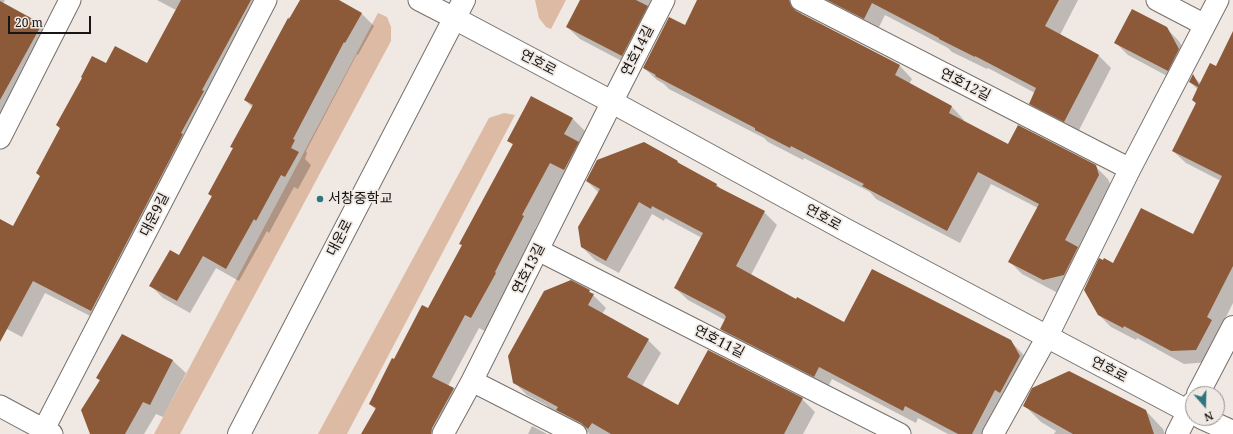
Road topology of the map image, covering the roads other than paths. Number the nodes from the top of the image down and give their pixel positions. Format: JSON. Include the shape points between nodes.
{"nodes":[{"id":1,"x":70,"y":0,"type":"edge"},
{"id":2,"x":266,"y":0,"type":"edge"},
{"id":3,"x":419,"y":0,"type":"edge"},
{"id":4,"x":664,"y":0,"type":"edge"},
{"id":5,"x":801,"y":0,"type":"edge"},
{"id":6,"x":1157,"y":0,"type":"edge"},
{"id":7,"x":1218,"y":0,"type":"edge"},
{"id":8,"x":459,"y":9,"type":"edge"},
{"id":9,"x":1205,"y":25,"type":"junction"},
{"id":10,"x":612,"y":102,"type":"junction"},
{"id":11,"x":0,"y":138,"type":"edge"},
{"id":12,"x":1130,"y":169,"type":"junction"},
{"id":13,"x":538,"y":250,"type":"junction"},
{"id":14,"x":1233,"y":326,"type":"edge"},
{"id":15,"x":1047,"y":337,"type":"junction"},
{"id":16,"x":472,"y":381,"type":"junction"},
{"id":17,"x":1205,"y":386,"type":"edge"},
{"id":18,"x":1185,"y":403,"type":"edge"},
{"id":19,"x":0,"y":406,"type":"edge"},
{"id":20,"x":1185,"y":422,"type":"edge"},
{"id":21,"x":1224,"y":426,"type":"edge"},
{"id":22,"x":48,"y":432,"type":"edge"},
{"id":23,"x":1233,"y":432,"type":"edge"},
{"id":24,"x":239,"y":434,"type":"edge"},
{"id":25,"x":443,"y":434,"type":"edge"},
{"id":26,"x":576,"y":434,"type":"edge"},
{"id":27,"x":900,"y":434,"type":"edge"},
{"id":28,"x":993,"y":434,"type":"edge"},
{"id":29,"x":1177,"y":434,"type":"edge"}],
"edges":[{"from":1,"to":11,"type":"street"},
{"from":2,"to":22,"type":"street","name":"대운9길"},
{"from":3,"to":8,"type":"street"},
{"from":4,"to":10,"type":"street","name":"연호14길"},
{"from":5,"to":12,"type":"street","name":"연호12길"},
{"from":6,"to":9,"type":"street"},
{"from":7,"to":9,"type":"street"},
{"from":8,"to":10,"type":"street","name":"연호로"},
{"from":8,"to":24,"type":"street","name":"대운로"},
{"from":9,"to":12,"type":"street"},
{"from":10,"to":13,"type":"street","name":"연호13길"},
{"from":10,"to":15,"type":"street","name":"연호로"},
{"from":12,"to":15,"type":"street"},
{"from":13,"to":16,"type":"street","name":"연호13길"},
{"from":13,"to":27,"type":"street","name":"연호11길"},
{"from":14,"to":17,"type":"street"},
{"from":15,"to":18,"type":"street","name":"연호로"},
{"from":15,"to":28,"type":"street"},
{"from":16,"to":25,"type":"street","name":"연호13길"},
{"from":16,"to":26,"type":"street"},
{"from":19,"to":22,"type":"street","name":"대운9길"},
{"from":20,"to":29,"type":"street"},
{"from":21,"to":23,"type":"street","name":"연호로"}]}
